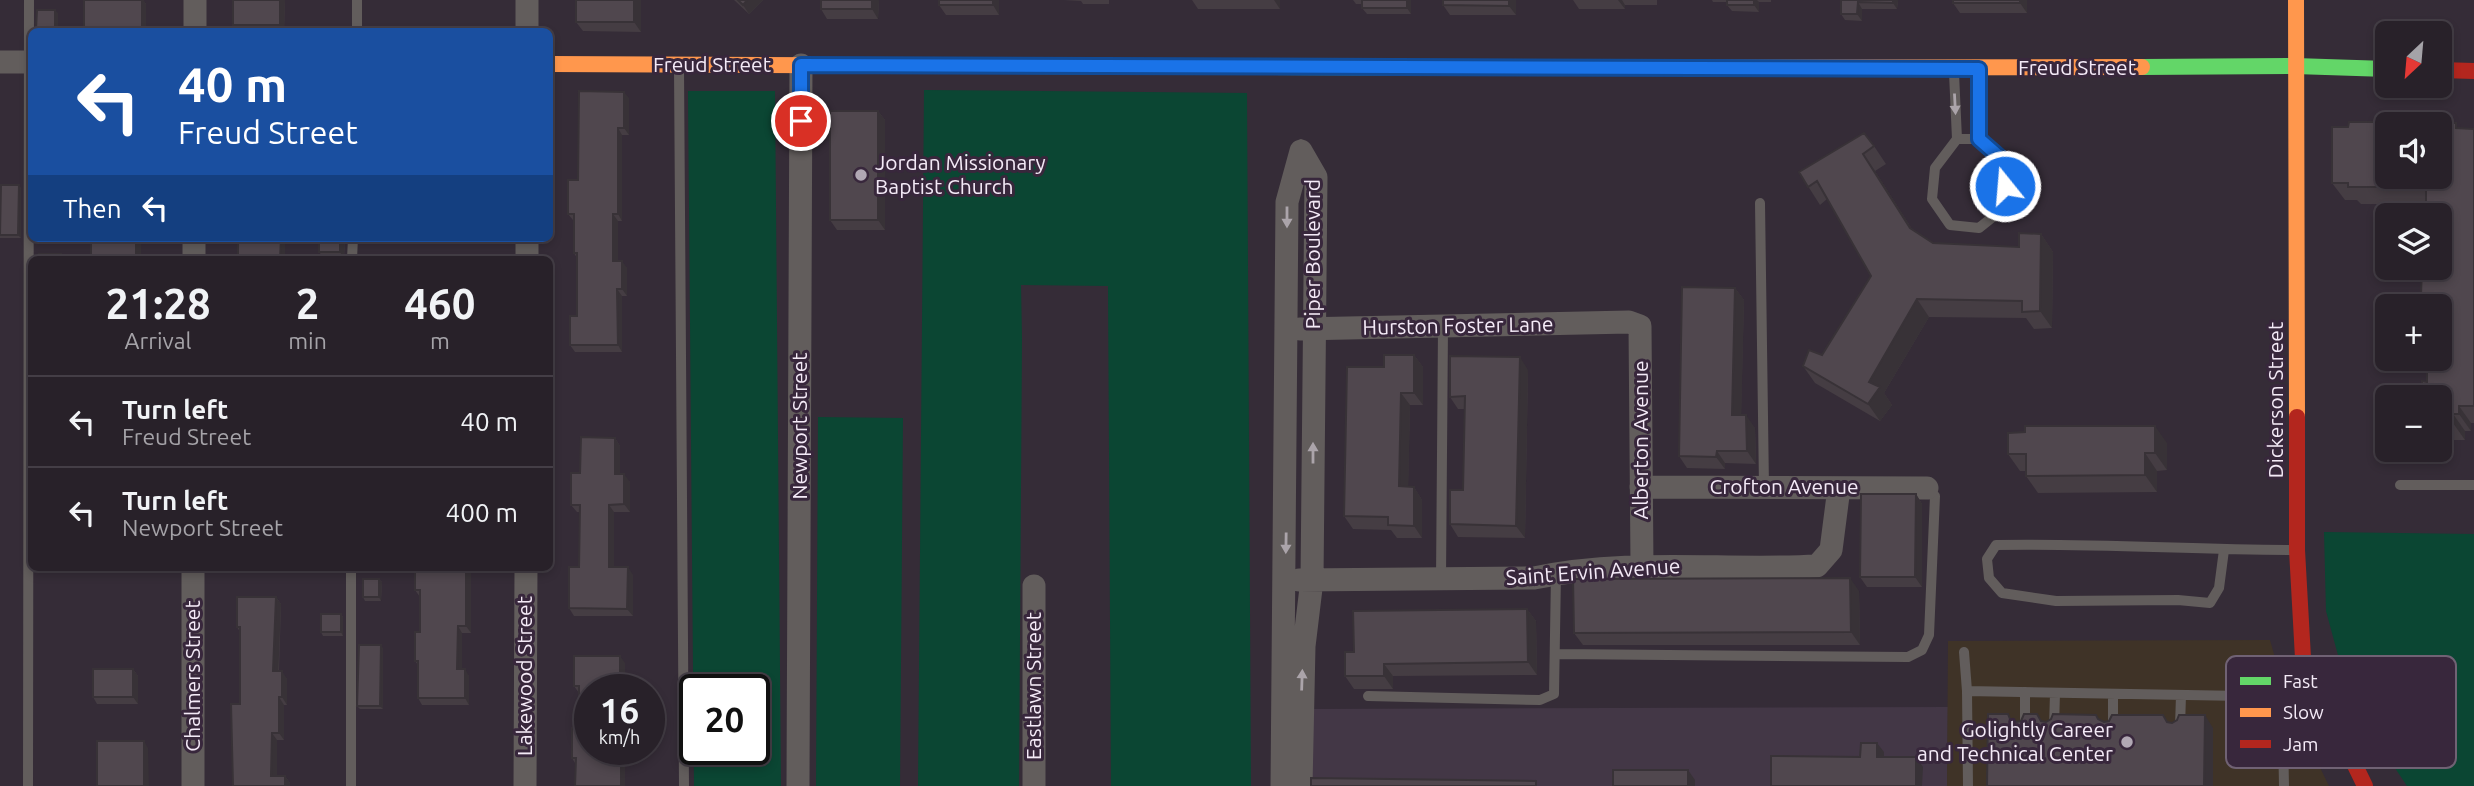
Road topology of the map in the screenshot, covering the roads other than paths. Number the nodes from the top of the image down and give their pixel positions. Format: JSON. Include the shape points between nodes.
{"nodes":[{"id":1,"x":29,"y":0,"type":"edge"},
{"id":2,"x":195,"y":0,"type":"edge"},
{"id":3,"x":356,"y":0,"type":"edge"},
{"id":4,"x":527,"y":0,"type":"edge"},
{"id":5,"x":2296,"y":0,"type":"edge"},
{"id":6,"x":29,"y":28,"type":"edge"},
{"id":7,"x":195,"y":28,"type":"edge"},
{"id":8,"x":357,"y":28,"type":"edge"},
{"id":9,"x":527,"y":28,"type":"edge"},
{"id":10,"x":0,"y":62,"type":"edge"},
{"id":11,"x":28,"y":62,"type":"edge"},
{"id":12,"x":553,"y":64,"type":"edge"},
{"id":13,"x":678,"y":65,"type":"junction"},
{"id":14,"x":801,"y":65,"type":"junction"},
{"id":15,"x":2295,"y":66,"type":"junction"},
{"id":16,"x":1953,"y":69,"type":"junction"},
{"id":17,"x":1979,"y":69,"type":"junction"},
{"id":18,"x":2375,"y":69,"type":"edge"},
{"id":19,"x":2452,"y":71,"type":"edge"},
{"id":20,"x":2474,"y":71,"type":"edge"},
{"id":21,"x":1957,"y":139,"type":"junction"},
{"id":22,"x":1979,"y":139,"type":"junction"},
{"id":23,"x":1760,"y":204,"type":"dead end"},
{"id":24,"x":1629,"y":322,"type":"joint"},
{"id":25,"x":1443,"y":327,"type":"junction"},
{"id":26,"x":1287,"y":328,"type":"junction"},
{"id":27,"x":1313,"y":330,"type":"junction"},
{"id":28,"x":28,"y":424,"type":"edge"},
{"id":29,"x":2400,"y":485,"type":"dead end"},
{"id":30,"x":2474,"y":485,"type":"edge"},
{"id":31,"x":1641,"y":487,"type":"junction"},
{"id":32,"x":1765,"y":487,"type":"junction"},
{"id":33,"x":1839,"y":488,"type":"junction"},
{"id":34,"x":1927,"y":488,"type":"joint"},
{"id":35,"x":2224,"y":550,"type":"junction"},
{"id":36,"x":2297,"y":550,"type":"junction"},
{"id":37,"x":1642,"y":566,"type":"junction"},
{"id":38,"x":193,"y":571,"type":"edge"},
{"id":39,"x":351,"y":571,"type":"edge"},
{"id":40,"x":526,"y":571,"type":"edge"},
{"id":41,"x":1556,"y":574,"type":"junction"},
{"id":42,"x":1285,"y":579,"type":"junction"},
{"id":43,"x":1441,"y":579,"type":"junction"},
{"id":44,"x":1312,"y":580,"type":"junction"},
{"id":45,"x":1034,"y":586,"type":"dead end"},
{"id":46,"x":1964,"y":652,"type":"dead end"},
{"id":47,"x":1556,"y":654,"type":"junction"},
{"id":48,"x":2303,"y":656,"type":"edge"},
{"id":49,"x":1966,"y":691,"type":"junction"},
{"id":50,"x":2025,"y":692,"type":"junction"},
{"id":51,"x":2055,"y":693,"type":"junction"},
{"id":52,"x":2113,"y":694,"type":"junction"},
{"id":53,"x":2181,"y":695,"type":"junction"},
{"id":54,"x":1368,"y":696,"type":"edge"},
{"id":55,"x":2226,"y":696,"type":"edge"},
{"id":56,"x":2025,"y":727,"type":"edge"},
{"id":57,"x":2054,"y":727,"type":"edge"},
{"id":58,"x":2113,"y":727,"type":"edge"},
{"id":59,"x":2180,"y":728,"type":"edge"},
{"id":60,"x":2284,"y":768,"type":"edge"},
{"id":61,"x":2356,"y":768,"type":"edge"},
{"id":62,"x":27,"y":786,"type":"edge"},
{"id":63,"x":193,"y":786,"type":"edge"},
{"id":64,"x":351,"y":786,"type":"edge"},
{"id":65,"x":525,"y":786,"type":"edge"},
{"id":66,"x":684,"y":786,"type":"edge"},
{"id":67,"x":798,"y":786,"type":"edge"},
{"id":68,"x":1034,"y":786,"type":"edge"},
{"id":69,"x":1282,"y":786,"type":"edge"},
{"id":70,"x":1301,"y":786,"type":"edge"},
{"id":71,"x":1968,"y":786,"type":"edge"},
{"id":72,"x":2284,"y":786,"type":"edge"},
{"id":73,"x":2365,"y":786,"type":"edge"}],
"edges":[{"from":1,"to":6,"type":"lane"},
{"from":2,"to":7,"type":"street"},
{"from":3,"to":8,"type":"lane"},
{"from":4,"to":9,"type":"street"},
{"from":5,"to":15,"type":"street","name":"Dickerson Street"},
{"from":10,"to":11,"type":"street"},
{"from":12,"to":13,"type":"street","name":"Freud Street"},
{"from":13,"to":14,"type":"street","name":"Freud Street"},
{"from":13,"to":66,"type":"lane"},
{"from":14,"to":16,"type":"street","name":"Freud Street"},
{"from":14,"to":67,"type":"street","name":"Newport Street"},
{"from":15,"to":17,"type":"street","name":"Freud Street"},
{"from":15,"to":18,"type":"street","name":"Freud Street"},
{"from":15,"to":36,"type":"street","name":"Dickerson Street"},
{"from":16,"to":17,"type":"street","name":"Freud Street"},
{"from":16,"to":21,"type":"lane","one_way":true},
{"from":17,"to":22,"type":"lane"},
{"from":19,"to":20,"type":"street"},
{"from":21,"to":22,"type":"lane"},
{"from":21,"to":22,"type":"lane","via":[[1934,168],[1933,199],[1950,225],[1979,228],[1999,212],[2005,186],[2004,161]]},
{"from":23,"to":32,"type":"lane"},
{"from":24,"to":25,"type":"street","name":"Hurston Foster Lane"},
{"from":24,"to":31,"type":"street","name":"Alberton Avenue","via":[[1640,326]]},
{"from":25,"to":27,"type":"street","name":"Hurston Foster Lane"},
{"from":25,"to":43,"type":"lane"},
{"from":26,"to":27,"type":"street","name":"Hurston Foster Lane"},
{"from":27,"to":26,"type":"street","name":"Piper Boulevard","one_way":true,"via":[[1317,177],[1301,151],[1287,202]]},
{"from":26,"to":42,"type":"street","name":"Piper Boulevard","one_way":true},
{"from":44,"to":27,"type":"street","name":"Piper Boulevard","one_way":true},
{"from":28,"to":62,"type":"lane"},
{"from":29,"to":30,"type":"lane"},
{"from":31,"to":32,"type":"street","name":"Crofton Avenue"},
{"from":31,"to":37,"type":"street","name":"Alberton Avenue"},
{"from":32,"to":33,"type":"street","name":"Crofton Avenue"},
{"from":33,"to":34,"type":"street","name":"Crofton Avenue"},
{"from":33,"to":37,"type":"street","name":"Saint Ervin Avenue","via":[[1831,550],[1817,566]]},
{"from":34,"to":47,"type":"lane","via":[[1935,496],[1929,635],[1922,650],[1908,657]]},
{"from":35,"to":35,"type":"lane","via":[[1996,545],[1987,559],[1989,578],[2002,593],[2056,601],[2210,603],[2219,588]]},
{"from":35,"to":36,"type":"lane"},
{"from":36,"to":48,"type":"street","name":"Dickerson Street"},
{"from":37,"to":41,"type":"street","name":"Saint Ervin Avenue"},
{"from":38,"to":63,"type":"street","name":"Chalmers Street"},
{"from":39,"to":64,"type":"lane"},
{"from":40,"to":65,"type":"street","name":"Lakewood Street"},
{"from":41,"to":43,"type":"street","name":"Saint Ervin Avenue"},
{"from":41,"to":47,"type":"lane"},
{"from":42,"to":44,"type":"street","name":"Saint Ervin Avenue"},
{"from":42,"to":69,"type":"street","name":"Piper Boulevard"},
{"from":43,"to":44,"type":"street","name":"Saint Ervin Avenue"},
{"from":70,"to":44,"type":"street","name":"Piper Boulevard","one_way":true,"via":[[1304,646]]},
{"from":45,"to":68,"type":"street","name":"Eastlawn Street"},
{"from":46,"to":49,"type":"lane"},
{"from":47,"to":54,"type":"lane","via":[[1555,694],[1540,700]]},
{"from":49,"to":50,"type":"lane"},
{"from":49,"to":71,"type":"lane"},
{"from":50,"to":51,"type":"lane"},
{"from":50,"to":56,"type":"lane"},
{"from":51,"to":52,"type":"lane"},
{"from":51,"to":57,"type":"lane"},
{"from":52,"to":53,"type":"lane"},
{"from":52,"to":58,"type":"lane"},
{"from":53,"to":55,"type":"lane"},
{"from":53,"to":59,"type":"lane"},
{"from":60,"to":72,"type":"lane"},
{"from":61,"to":73,"type":"street","name":"Dickerson Street"}]}
